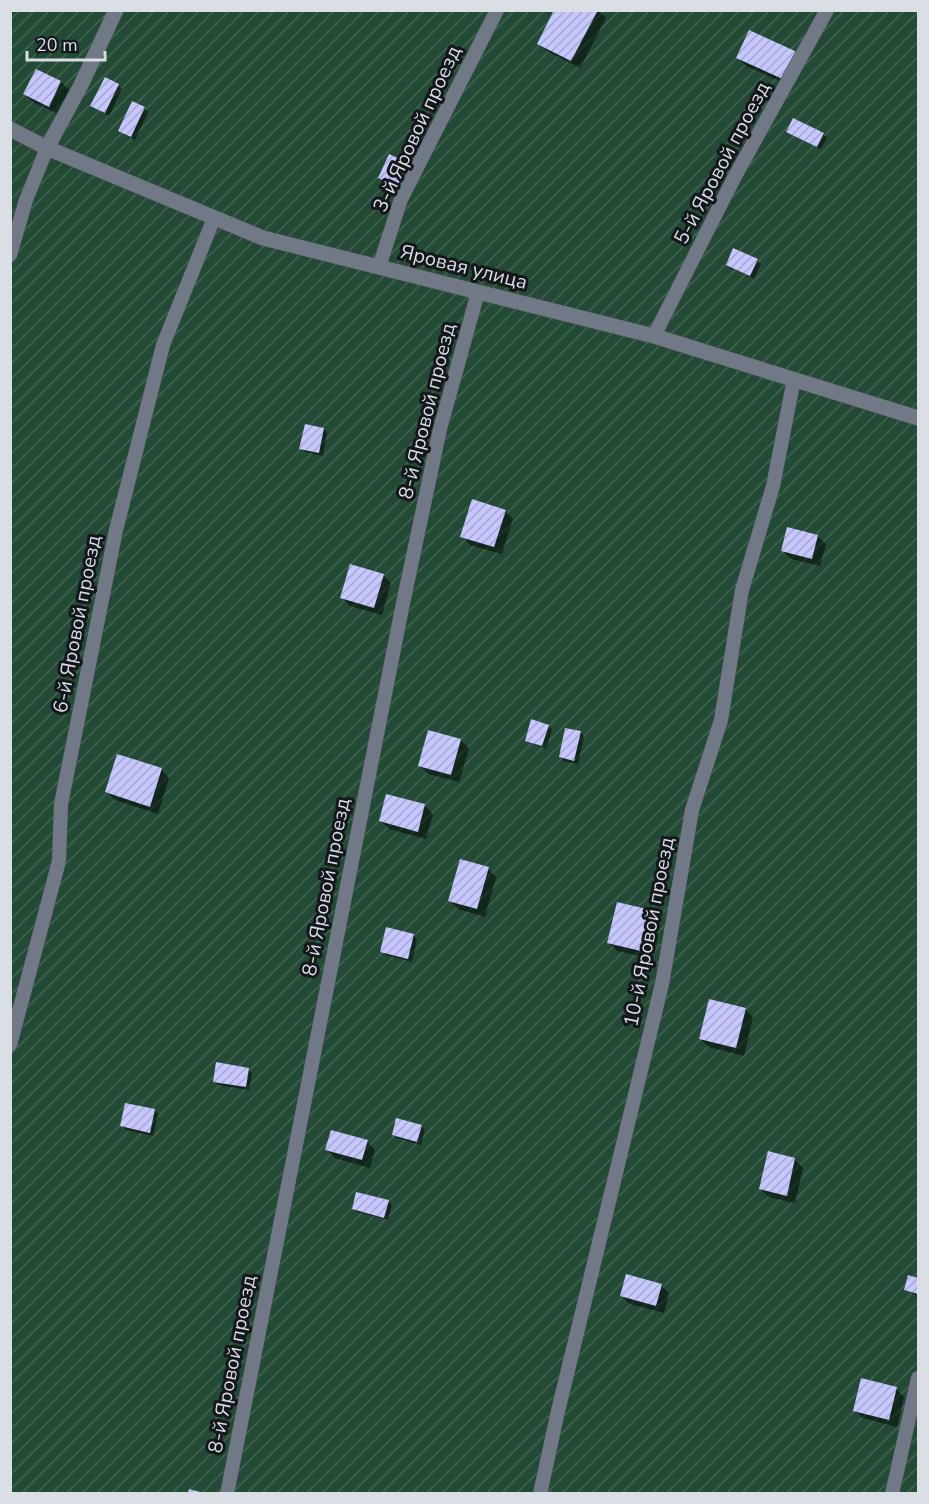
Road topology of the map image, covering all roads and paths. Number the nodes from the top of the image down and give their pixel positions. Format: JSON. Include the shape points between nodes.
{"nodes":[{"id":1,"x":116,"y":10,"type":"edge"},
{"id":2,"x":497,"y":10,"type":"edge"},
{"id":3,"x":826,"y":10,"type":"edge"},
{"id":4,"x":10,"y":129,"type":"edge"},
{"id":5,"x":47,"y":148,"type":"junction"},
{"id":6,"x":214,"y":219,"type":"junction"},
{"id":7,"x":10,"y":255,"type":"edge"},
{"id":8,"x":379,"y":267,"type":"junction"},
{"id":9,"x":478,"y":292,"type":"junction"},
{"id":10,"x":654,"y":336,"type":"junction"},
{"id":11,"x":794,"y":379,"type":"junction"},
{"id":12,"x":918,"y":418,"type":"edge"},
{"id":13,"x":10,"y":1045,"type":"edge"},
{"id":14,"x":918,"y":1378,"type":"edge"},
{"id":15,"x":227,"y":1494,"type":"edge"},
{"id":16,"x":540,"y":1494,"type":"edge"},
{"id":17,"x":892,"y":1494,"type":"edge"}],
"edges":[{"from":1,"to":5,"type":"street"},
{"from":2,"to":8,"type":"lane","name":"3-й Яровой проезд","via":[[401,199]]},
{"from":3,"to":10,"type":"lane","name":"5-й Яровой проезд"},
{"from":4,"to":5,"type":"street","name":"Яровая улица"},
{"from":5,"to":6,"type":"street","name":"Яровая улица"},
{"from":5,"to":7,"type":"lane"},
{"from":6,"to":8,"type":"street","name":"Яровая улица","via":[[263,238]]},
{"from":6,"to":13,"type":"lane","name":"6-й Яровой проезд","via":[[163,345],[116,530],[61,804],[59,861]]},
{"from":8,"to":9,"type":"street","name":"Яровая улица"},
{"from":9,"to":10,"type":"street","name":"Яровая улица"},
{"from":9,"to":15,"type":"lane","name":"8-й Яровой проезд","via":[[440,429],[402,608]]},
{"from":10,"to":11,"type":"street","name":"Яровая улица"},
{"from":11,"to":12,"type":"street","name":"Яровая улица"},
{"from":11,"to":16,"type":"lane","name":"10-й Яровой проезд","via":[[773,486],[742,590],[721,720],[692,810],[662,984]]},
{"from":14,"to":17,"type":"lane"}]}
